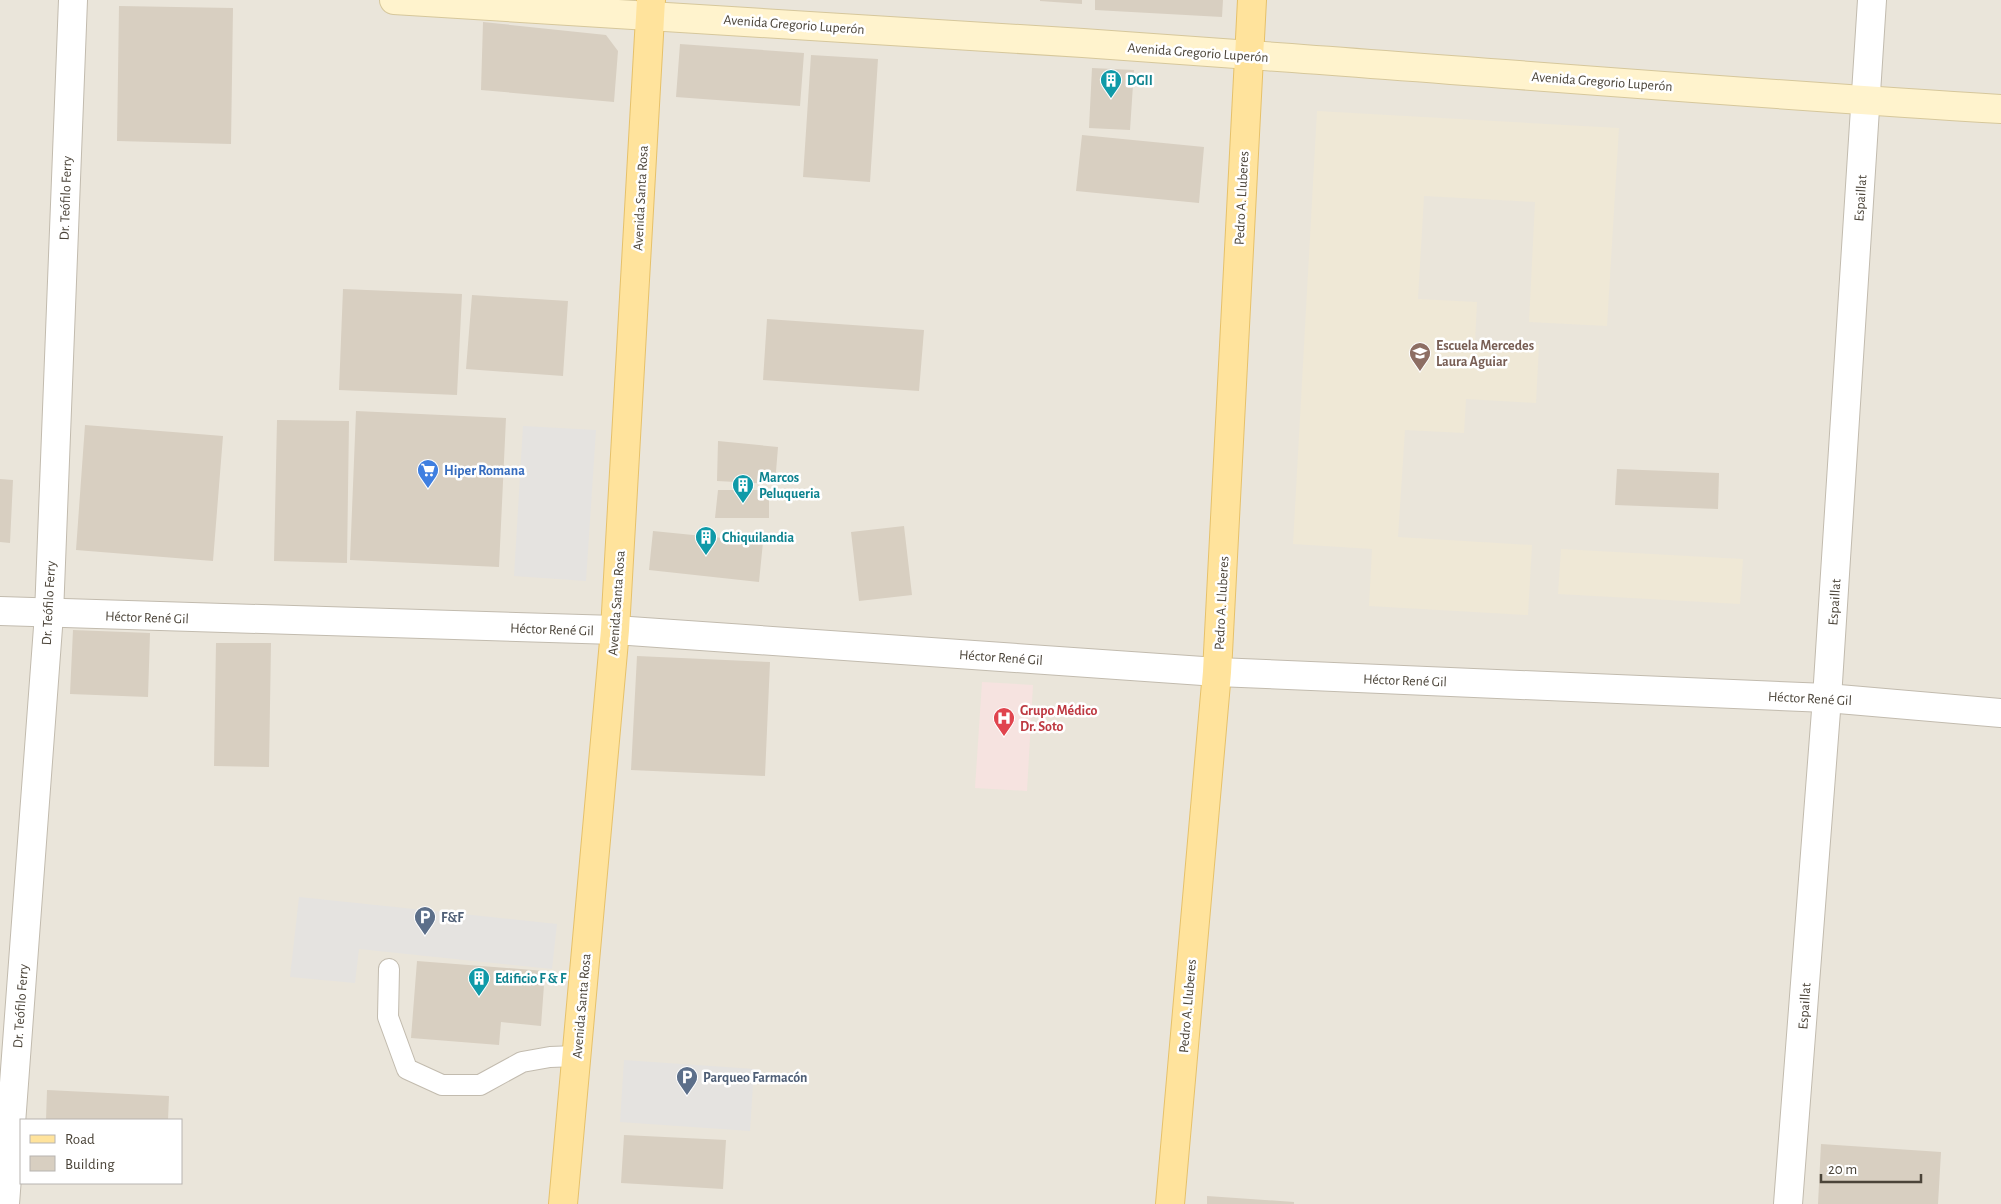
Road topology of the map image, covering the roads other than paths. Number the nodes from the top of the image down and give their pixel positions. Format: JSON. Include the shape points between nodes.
{"nodes":[{"id":1,"x":73,"y":0,"type":"edge"},
{"id":2,"x":394,"y":0,"type":"edge"},
{"id":3,"x":1252,"y":0,"type":"edge"},
{"id":4,"x":1872,"y":0,"type":"edge"},
{"id":5,"x":651,"y":7,"type":"edge"},
{"id":6,"x":1248,"y":55,"type":"junction"},
{"id":7,"x":1866,"y":101,"type":"junction"},
{"id":8,"x":2001,"y":109,"type":"edge"},
{"id":9,"x":0,"y":611,"type":"edge"},
{"id":10,"x":49,"y":614,"type":"junction"},
{"id":11,"x":615,"y":630,"type":"junction"},
{"id":12,"x":1217,"y":672,"type":"junction"},
{"id":13,"x":1827,"y":698,"type":"junction"},
{"id":14,"x":2001,"y":713,"type":"edge"},
{"id":15,"x":389,"y":968,"type":"dead end"},
{"id":16,"x":576,"y":1056,"type":"junction"},
{"id":17,"x":5,"y":1204,"type":"edge"},
{"id":18,"x":563,"y":1204,"type":"edge"},
{"id":19,"x":1170,"y":1204,"type":"edge"},
{"id":20,"x":1788,"y":1204,"type":"edge"}],
"edges":[{"from":1,"to":10,"type":"street","name":"Dr. Teófilo Ferry"},
{"from":2,"to":5,"type":"main road","name":"Avenida Gregorio Luperón"},
{"from":3,"to":6,"type":"main road","name":"Pedro A. Lluberes"},
{"from":4,"to":7,"type":"street","name":"Espaillat"},
{"from":5,"to":6,"type":"main road","name":"Avenida Gregorio Luperón"},
{"from":5,"to":11,"type":"main road","name":"Avenida Santa Rosa"},
{"from":6,"to":7,"type":"main road","name":"Avenida Gregorio Luperón"},
{"from":6,"to":12,"type":"main road","name":"Pedro A. Lluberes"},
{"from":7,"to":8,"type":"main road","name":"Avenida Gregorio Luperón"},
{"from":7,"to":13,"type":"street","name":"Espaillat"},
{"from":9,"to":10,"type":"street","name":"Héctor René Gil"},
{"from":10,"to":11,"type":"street","name":"Héctor René Gil"},
{"from":10,"to":17,"type":"street","name":"Dr. Teófilo Ferry"},
{"from":11,"to":12,"type":"street","name":"Héctor René Gil"},
{"from":11,"to":16,"type":"main road","name":"Avenida Santa Rosa"},
{"from":12,"to":13,"type":"street","name":"Héctor René Gil"},
{"from":12,"to":19,"type":"main road","name":"Pedro A. Lluberes"},
{"from":13,"to":14,"type":"street","name":"Héctor René Gil"},
{"from":13,"to":20,"type":"street","name":"Espaillat"},
{"from":15,"to":16,"type":"lane","via":[[388,1016],[407,1070],[442,1085],[480,1085],[522,1062]]},
{"from":16,"to":18,"type":"main road","name":"Avenida Santa Rosa"}]}
